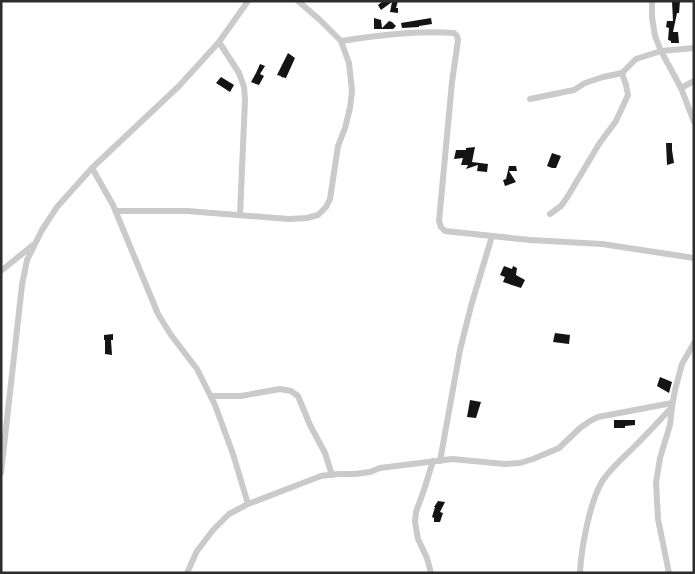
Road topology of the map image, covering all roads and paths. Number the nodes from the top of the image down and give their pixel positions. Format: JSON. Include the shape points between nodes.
{"nodes":[{"id":1,"x":248,"y":1,"type":"edge"},
{"id":2,"x":298,"y":1,"type":"edge"},
{"id":3,"x":652,"y":1,"type":"edge"},
{"id":4,"x":219,"y":42,"type":"junction"},
{"id":5,"x":341,"y":42,"type":"junction"},
{"id":6,"x":694,"y":48,"type":"edge"},
{"id":7,"x":661,"y":50,"type":"junction"},
{"id":8,"x":622,"y":73,"type":"junction"},
{"id":9,"x":694,"y":81,"type":"edge"},
{"id":10,"x":681,"y":88,"type":"junction"},
{"id":11,"x":530,"y":99,"type":"dead end"},
{"id":12,"x":694,"y":122,"type":"edge"},
{"id":13,"x":92,"y":168,"type":"junction"},
{"id":14,"x":116,"y":211,"type":"junction"},
{"id":15,"x":550,"y":214,"type":"dead end"},
{"id":16,"x":240,"y":215,"type":"junction"},
{"id":17,"x":492,"y":236,"type":"junction"},
{"id":18,"x":35,"y":243,"type":"junction"},
{"id":19,"x":694,"y":258,"type":"edge"},
{"id":20,"x":1,"y":271,"type":"edge"},
{"id":21,"x":694,"y":343,"type":"edge"},
{"id":22,"x":210,"y":396,"type":"junction"},
{"id":23,"x":672,"y":405,"type":"junction"},
{"id":24,"x":436,"y":461,"type":"junction"},
{"id":25,"x":1,"y":473,"type":"edge"},
{"id":26,"x":332,"y":474,"type":"junction"},
{"id":27,"x":248,"y":504,"type":"junction"},
{"id":28,"x":186,"y":573,"type":"edge"},
{"id":29,"x":430,"y":573,"type":"edge"},
{"id":30,"x":580,"y":573,"type":"edge"},
{"id":31,"x":668,"y":573,"type":"edge"}],
"edges":[{"from":1,"to":4,"type":"street"},
{"from":2,"to":5,"type":"street"},
{"from":3,"to":7,"type":"street","via":[[655,36]]},
{"from":4,"to":13,"type":"street","via":[[179,86]]},
{"from":4,"to":16,"type":"street","via":[[244,87]]},
{"from":5,"to":16,"type":"street","via":[[349,63],[352,91],[326,207],[318,215],[306,218]]},
{"from":5,"to":17,"type":"street","via":[[374,36],[439,32],[457,36],[439,221],[445,231]]},
{"from":6,"to":7,"type":"street"},
{"from":7,"to":8,"type":"street","via":[[636,59]]},
{"from":7,"to":10,"type":"street"},
{"from":8,"to":11,"type":"street","via":[[585,83],[574,90]]},
{"from":8,"to":15,"type":"street","via":[[628,95],[616,121],[561,206]]},
{"from":9,"to":10,"type":"street"},
{"from":10,"to":12,"type":"street"},
{"from":13,"to":14,"type":"street"},
{"from":13,"to":18,"type":"street","via":[[57,207]]},
{"from":14,"to":16,"type":"street"},
{"from":14,"to":22,"type":"street","via":[[158,314],[197,369]]},
{"from":17,"to":19,"type":"street","via":[[602,244]]},
{"from":17,"to":24,"type":"street","via":[[460,350]]},
{"from":18,"to":20,"type":"street"},
{"from":18,"to":25,"type":"street","via":[[27,260],[22,285]]},
{"from":21,"to":23,"type":"street","via":[[682,364]]},
{"from":22,"to":26,"type":"street","via":[[291,391],[298,396]]},
{"from":22,"to":27,"type":"street"},
{"from":23,"to":24,"type":"street","via":[[598,417],[559,448],[520,463]]},
{"from":23,"to":30,"type":"street","via":[[603,481],[588,522]]},
{"from":23,"to":31,"type":"street","via":[[656,483],[658,519]]},
{"from":24,"to":26,"type":"street","via":[[355,474]]},
{"from":24,"to":29,"type":"street","via":[[414,522]]},
{"from":26,"to":27,"type":"street"},
{"from":27,"to":28,"type":"street","via":[[229,514],[213,530]]}]}
